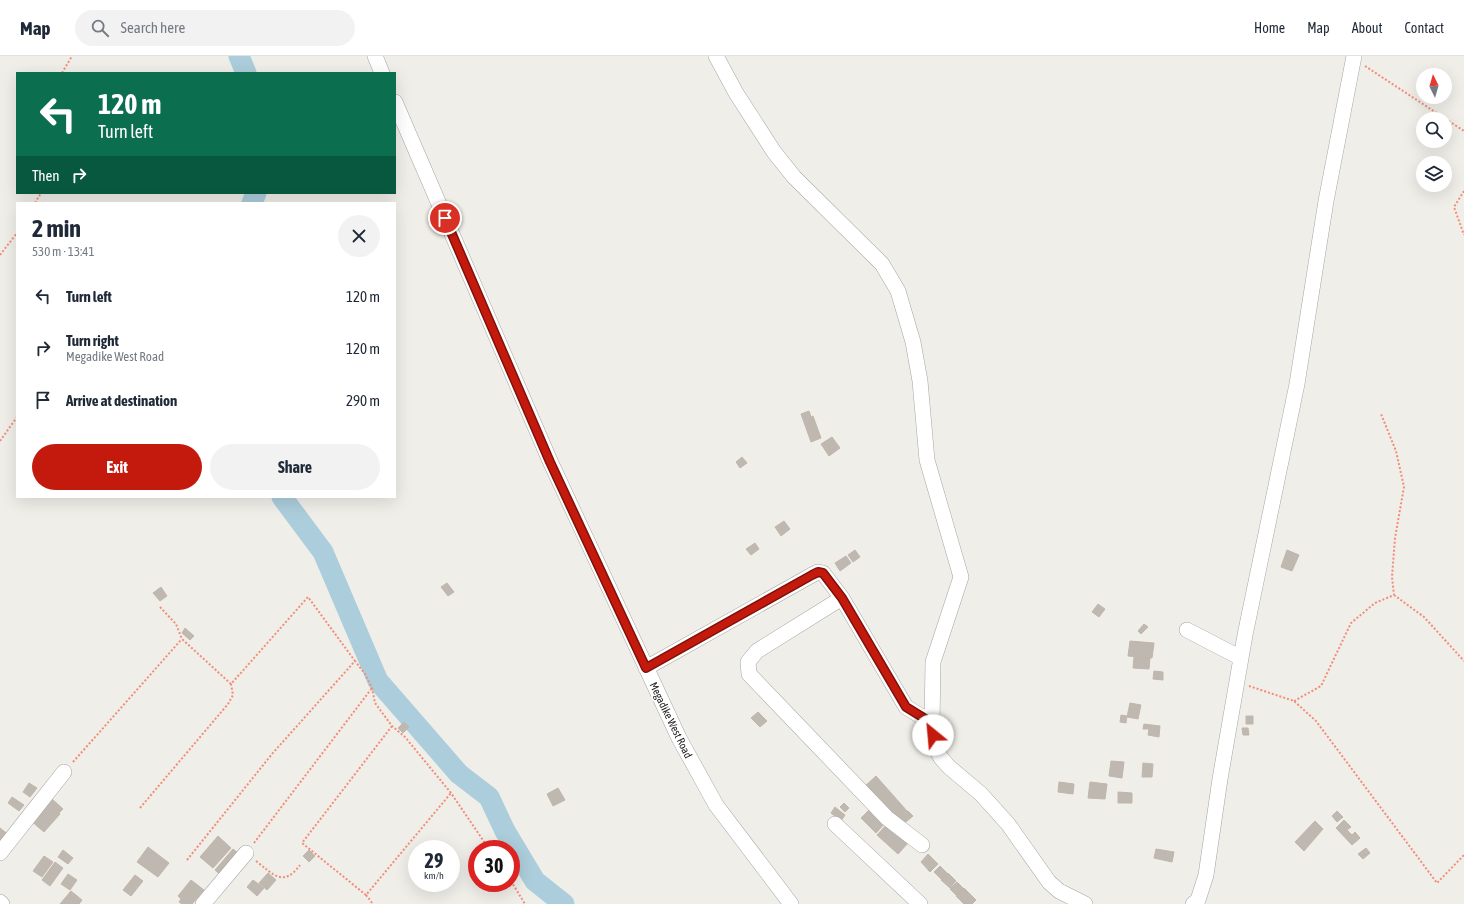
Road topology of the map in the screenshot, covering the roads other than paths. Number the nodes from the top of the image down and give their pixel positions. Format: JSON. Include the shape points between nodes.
{"nodes":[{"id":1,"x":375,"y":56,"type":"edge"},
{"id":2,"x":716,"y":56,"type":"edge"},
{"id":3,"x":1354,"y":58,"type":"edge"},
{"id":4,"x":382,"y":72,"type":"edge"},
{"id":5,"x":396,"y":104,"type":"edge"},
{"id":6,"x":842,"y":598,"type":"junction"},
{"id":7,"x":1187,"y":630,"type":"dead end"},
{"id":8,"x":1241,"y":658,"type":"junction"},
{"id":9,"x":646,"y":668,"type":"junction"},
{"id":10,"x":932,"y":723,"type":"junction"},
{"id":11,"x":64,"y":772,"type":"road end"},
{"id":12,"x":836,"y":824,"type":"dead end"},
{"id":13,"x":922,"y":845,"type":"dead end"},
{"id":14,"x":0,"y":852,"type":"edge"},
{"id":15,"x":246,"y":853,"type":"road end"},
{"id":16,"x":203,"y":904,"type":"edge"},
{"id":17,"x":791,"y":904,"type":"edge"},
{"id":18,"x":920,"y":904,"type":"edge"},
{"id":19,"x":1085,"y":904,"type":"edge"},
{"id":20,"x":1193,"y":904,"type":"edge"}],
"edges":[{"from":1,"to":4,"type":"street"},
{"from":2,"to":10,"type":"street","via":[[736,93],[774,152],[794,177],[882,264],[898,291],[913,342],[920,381],[927,460],[961,577],[933,662]]},
{"from":3,"to":8,"type":"street","via":[[1326,201],[1297,384],[1263,540]]},
{"from":5,"to":9,"type":"street","name":"Megadike West Road","via":[[550,462]]},
{"from":6,"to":9,"type":"street","via":[[823,573],[818,572]]},
{"from":6,"to":10,"type":"street","via":[[906,707]]},
{"from":6,"to":13,"type":"street","via":[[757,651],[748,662],[749,674],[887,818]]},
{"from":7,"to":8,"type":"street"},
{"from":8,"to":20,"type":"street","via":[[1206,875],[1198,900]]},
{"from":9,"to":17,"type":"street","name":"Megadike West Road","via":[[679,738],[716,805]]},
{"from":10,"to":19,"type":"street","via":[[935,747],[941,758],[981,794],[1008,824],[1049,882],[1059,891]]},
{"from":11,"to":14,"type":"street"},
{"from":12,"to":18,"type":"street"},
{"from":15,"to":16,"type":"street"}]}
